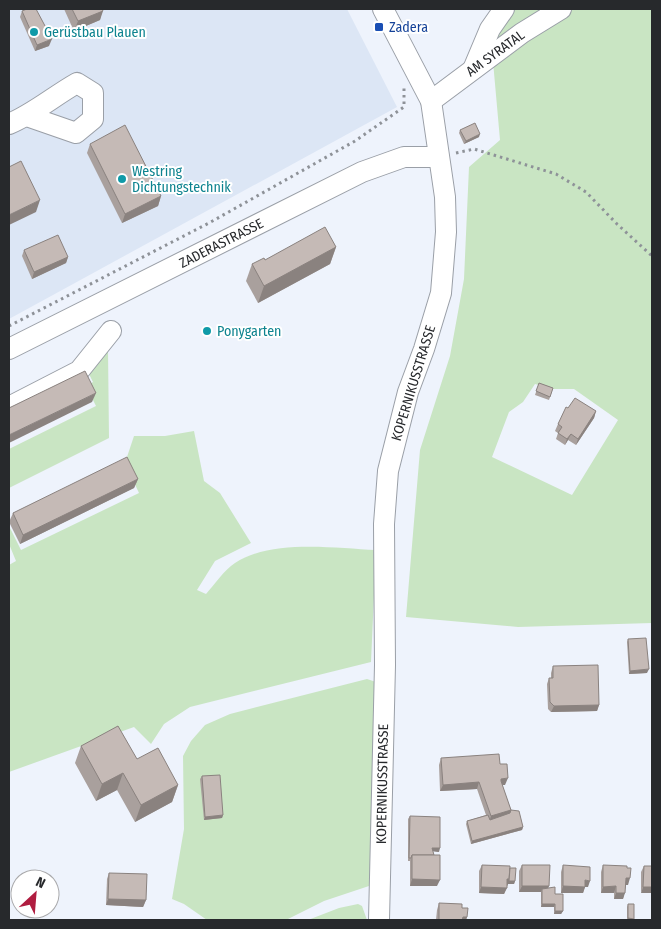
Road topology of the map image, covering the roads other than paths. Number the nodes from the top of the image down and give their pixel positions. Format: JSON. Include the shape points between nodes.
{"nodes":[{"id":1,"x":383,"y":9,"type":"edge"},
{"id":2,"x":504,"y":9,"type":"edge"},
{"id":3,"x":561,"y":9,"type":"edge"},
{"id":4,"x":473,"y":69,"type":"junction"},
{"id":5,"x":431,"y":101,"type":"junction"},
{"id":6,"x":27,"y":116,"type":"dead end"},
{"id":7,"x":9,"y":124,"type":"edge"},
{"id":8,"x":438,"y":157,"type":"junction"},
{"id":9,"x":111,"y":331,"type":"dead end"},
{"id":10,"x":9,"y":350,"type":"edge"},
{"id":11,"x":9,"y":407,"type":"edge"},
{"id":12,"x":380,"y":920,"type":"edge"}],
"edges":[{"from":1,"to":5,"type":"street","name":"KOPERNIKUSSTRASSE"},
{"from":2,"to":4,"type":"street","via":[[490,29]]},
{"from":3,"to":4,"type":"street","name":"AM SYRATAL"},
{"from":4,"to":5,"type":"street","name":"AM SYRATAL"},
{"from":5,"to":8,"type":"street","name":"KOPERNIKUSSTRASSE"},
{"from":6,"to":7,"type":"street"},
{"from":8,"to":10,"type":"street","name":"ZADERASTRASSE","via":[[404,157],[362,172]]},
{"from":8,"to":12,"type":"street","name":"KOPERNIKUSSTRASSE","via":[[445,197],[446,232],[441,294],[397,431],[388,471]]},
{"from":9,"to":11,"type":"street","via":[[78,371]]}]}
